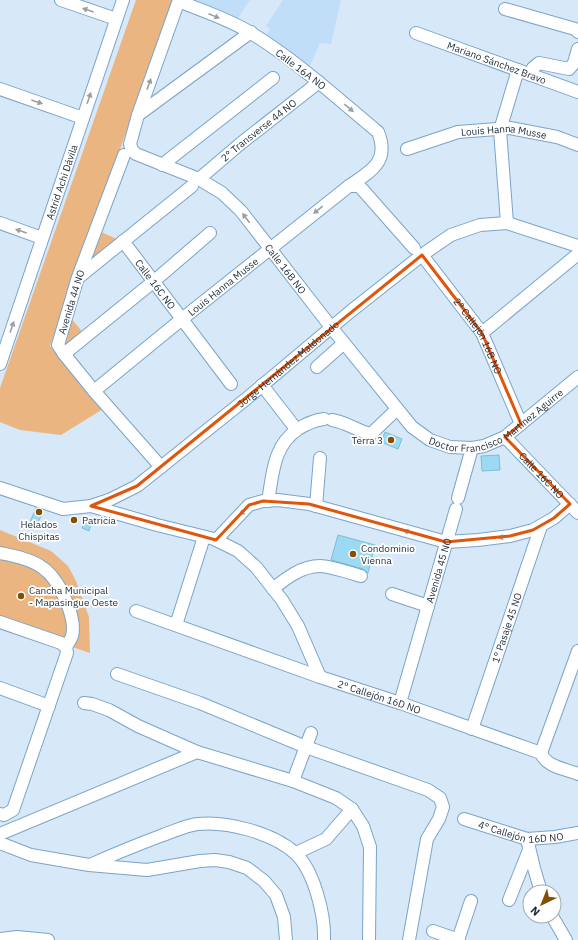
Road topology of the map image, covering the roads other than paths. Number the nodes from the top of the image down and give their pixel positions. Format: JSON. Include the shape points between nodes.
{"nodes":[{"id":1,"x":61,"y":0,"type":"edge"},
{"id":2,"x":123,"y":0,"type":"edge"},
{"id":3,"x":179,"y":0,"type":"edge"},
{"id":4,"x":506,"y":10,"type":"dead end"},
{"id":5,"x":116,"y":19,"type":"junction"},
{"id":6,"x":251,"y":32,"type":"junction"},
{"id":7,"x":578,"y":32,"type":"edge"},
{"id":8,"x":416,"y":33,"type":"dead end"},
{"id":9,"x":578,"y":49,"type":"edge"},
{"id":10,"x":518,"y":70,"type":"junction"},
{"id":11,"x":531,"y":75,"type":"junction"},
{"id":12,"x":273,"y":78,"type":"dead end"},
{"id":13,"x":319,"y":82,"type":"junction"},
{"id":14,"x":0,"y":89,"type":"edge"},
{"id":15,"x":578,"y":92,"type":"edge"},
{"id":16,"x":138,"y":115,"type":"junction"},
{"id":17,"x":83,"y":118,"type":"junction"},
{"id":18,"x":500,"y":130,"type":"junction"},
{"id":19,"x":578,"y":145,"type":"edge"},
{"id":20,"x":407,"y":149,"type":"dead end"},
{"id":21,"x":127,"y":152,"type":"junction"},
{"id":22,"x":162,"y":165,"type":"junction"},
{"id":23,"x":372,"y":170,"type":"joint"},
{"id":24,"x":195,"y":182,"type":"junction"},
{"id":25,"x":349,"y":186,"type":"junction"},
{"id":26,"x":507,"y":223,"type":"junction"},
{"id":27,"x":0,"y":224,"type":"edge"},
{"id":28,"x":210,"y":233,"type":"dead end"},
{"id":29,"x":42,"y":238,"type":"junction"},
{"id":30,"x":123,"y":241,"type":"junction"},
{"id":31,"x":578,"y":246,"type":"edge"},
{"id":32,"x":270,"y":249,"type":"junction"},
{"id":33,"x":418,"y":252,"type":"junction"},
{"id":34,"x":578,"y":254,"type":"edge"},
{"id":35,"x":78,"y":277,"type":"junction"},
{"id":36,"x":153,"y":282,"type":"junction"},
{"id":37,"x":182,"y":319,"type":"junction"},
{"id":38,"x":331,"y":327,"type":"junction"},
{"id":39,"x":482,"y":333,"type":"junction"},
{"id":40,"x":344,"y":342,"type":"junction"},
{"id":41,"x":64,"y":354,"type":"junction"},
{"id":42,"x":0,"y":362,"type":"edge"},
{"id":43,"x":317,"y":367,"type":"dead end"},
{"id":44,"x":578,"y":377,"type":"edge"},
{"id":45,"x":232,"y":384,"type":"dead end"},
{"id":46,"x":262,"y":386,"type":"junction"},
{"id":47,"x":94,"y":391,"type":"junction"},
{"id":48,"x":397,"y":409,"type":"junction"},
{"id":49,"x":521,"y":424,"type":"junction"},
{"id":50,"x":293,"y":425,"type":"dead end"},
{"id":51,"x":412,"y":427,"type":"joint"},
{"id":52,"x":505,"y":437,"type":"junction"},
{"id":53,"x":472,"y":448,"type":"junction"},
{"id":54,"x":320,"y":458,"type":"dead end"},
{"id":55,"x":161,"y":467,"type":"junction"},
{"id":56,"x":0,"y":488,"type":"edge"},
{"id":57,"x":268,"y":501,"type":"junction"},
{"id":58,"x":91,"y":506,"type":"junction"},
{"id":59,"x":316,"y":506,"type":"junction"},
{"id":60,"x":574,"y":509,"type":"edge"},
{"id":61,"x":541,"y":526,"type":"junction"},
{"id":62,"x":204,"y":537,"type":"junction"},
{"id":63,"x":216,"y":540,"type":"junction"},
{"id":64,"x":446,"y":542,"type":"junction"},
{"id":65,"x":0,"y":553,"type":"edge"},
{"id":66,"x":361,"y":576,"type":"dead end"},
{"id":67,"x":273,"y":589,"type":"junction"},
{"id":68,"x":392,"y":594,"type":"dead end"},
{"id":69,"x":428,"y":606,"type":"junction"},
{"id":70,"x":136,"y":611,"type":"dead end"},
{"id":71,"x":0,"y":622,"type":"edge"},
{"id":72,"x":176,"y":625,"type":"junction"},
{"id":73,"x":66,"y":647,"type":"junction"},
{"id":74,"x":578,"y":651,"type":"edge"},
{"id":75,"x":117,"y":674,"type":"dead end"},
{"id":76,"x":320,"y":677,"type":"junction"},
{"id":77,"x":0,"y":688,"type":"edge"},
{"id":78,"x":84,"y":703,"type":"dead end"},
{"id":79,"x":400,"y":703,"type":"junction"},
{"id":80,"x":49,"y":706,"type":"junction"},
{"id":81,"x":472,"y":729,"type":"junction"},
{"id":82,"x":311,"y":733,"type":"dead end"},
{"id":83,"x":306,"y":747,"type":"junction"},
{"id":84,"x":197,"y":752,"type":"junction"},
{"id":85,"x":542,"y":753,"type":"junction"},
{"id":86,"x":578,"y":774,"type":"edge"},
{"id":87,"x":293,"y":782,"type":"junction"},
{"id":88,"x":352,"y":810,"type":"junction"},
{"id":89,"x":0,"y":814,"type":"edge"},
{"id":90,"x":464,"y":819,"type":"dead end"},
{"id":91,"x":578,"y":833,"type":"edge"},
{"id":92,"x":0,"y":834,"type":"edge"},
{"id":93,"x":0,"y":843,"type":"edge"},
{"id":94,"x":528,"y":844,"type":"junction"},
{"id":95,"x":296,"y":853,"type":"junction"},
{"id":96,"x":89,"y":865,"type":"junction"},
{"id":97,"x":539,"y":884,"type":"edge"},
{"id":98,"x":510,"y":900,"type":"dead end"},
{"id":99,"x":471,"y":901,"type":"dead end"},
{"id":100,"x":555,"y":924,"type":"edge"},
{"id":101,"x":433,"y":931,"type":"dead end"},
{"id":102,"x":0,"y":939,"type":"edge"},
{"id":103,"x":48,"y":940,"type":"edge"},
{"id":104,"x":286,"y":940,"type":"edge"},
{"id":105,"x":324,"y":940,"type":"edge"},
{"id":106,"x":369,"y":940,"type":"edge"},
{"id":107,"x":409,"y":940,"type":"edge"},
{"id":108,"x":459,"y":940,"type":"edge"},
{"id":109,"x":566,"y":940,"type":"edge"}],
"edges":[{"from":5,"to":1,"type":"street","one_way":true},
{"from":2,"to":5,"type":"street","name":"Astrid Achi Dávila"},
{"from":3,"to":6,"type":"street","name":"Calle 16A NO","one_way":true},
{"from":16,"to":3,"type":"street","name":"Avenida 44 NO","one_way":true},
{"from":4,"to":7,"type":"street"},
{"from":17,"to":5,"type":"street","name":"Astrid Achi Dávila","one_way":true},
{"from":6,"to":13,"type":"street","name":"Calle 16A NO"},
{"from":6,"to":16,"type":"street"},
{"from":8,"to":10,"type":"street","name":"Mariano Sánchez Bravo"},
{"from":9,"to":11,"type":"street","via":[[574,63],[569,69],[539,63]]},
{"from":10,"to":11,"type":"street","name":"Mariano Sánchez Bravo"},
{"from":10,"to":18,"type":"street"},
{"from":11,"to":15,"type":"street","name":"Mariano Sánchez Bravo"},
{"from":12,"to":22,"type":"street"},
{"from":13,"to":23,"type":"street","name":"Calle 16A NO","one_way":true,"via":[[378,132],[382,143],[382,156]]},
{"from":13,"to":24,"type":"street","name":"2° Transverse 44 NO"},
{"from":14,"to":17,"type":"street","one_way":true},
{"from":16,"to":21,"type":"street","name":"Avenida 44 NO"},
{"from":17,"to":29,"type":"street","name":"Astrid Achi Dávila"},
{"from":18,"to":19,"type":"street","name":"Louis Hanna Musse","via":[[518,129],[557,137]]},
{"from":18,"to":20,"type":"street","name":"Louis Hanna Musse","via":[[458,132]]},
{"from":18,"to":26,"type":"street"},
{"from":21,"to":22,"type":"street","name":"Calle 16B NO"},
{"from":21,"to":35,"type":"street","name":"Avenida 44 NO"},
{"from":22,"to":24,"type":"street","name":"Calle 16B NO"},
{"from":23,"to":25,"type":"street","name":"Louis Hanna Musse"},
{"from":24,"to":30,"type":"street","name":"2° Transverse 44 NO"},
{"from":32,"to":24,"type":"street","name":"Calle 16B NO","one_way":true,"via":[[241,211],[222,194]]},
{"from":25,"to":32,"type":"street","name":"Louis Hanna Musse","one_way":true},
{"from":25,"to":33,"type":"street","name":"2° Callejón 16B NO","via":[[361,188]]},
{"from":26,"to":31,"type":"street","name":"Jorge Hernández Maldonado"},
{"from":26,"to":33,"type":"street","name":"Jorge Hernández Maldonado","via":[[480,225],[451,235]]},
{"from":29,"to":27,"type":"street","one_way":true},
{"from":28,"to":36,"type":"street"},
{"from":42,"to":29,"type":"street","name":"Astrid Achi Dávila","one_way":true},
{"from":30,"to":35,"type":"street","name":"2° Transverse 44 NO"},
{"from":30,"to":36,"type":"street","name":"Calle 16C NO"},
{"from":32,"to":37,"type":"street","name":"Louis Hanna Musse"},
{"from":32,"to":38,"type":"street","name":"Calle 16B NO"},
{"from":33,"to":38,"type":"street","name":"Jorge Hernández Maldonado"},
{"from":33,"to":39,"type":"street","name":"2° Callejón 16B NO"},
{"from":34,"to":39,"type":"street"},
{"from":35,"to":41,"type":"street","name":"Avenida 44 NO","via":[[58,345]]},
{"from":36,"to":37,"type":"street","name":"Calle 16C NO"},
{"from":36,"to":41,"type":"street"},
{"from":37,"to":45,"type":"street","name":"Calle 16C NO"},
{"from":37,"to":47,"type":"street","name":"Louis Hanna Musse"},
{"from":38,"to":40,"type":"street","name":"Calle 16B NO"},
{"from":38,"to":46,"type":"street","name":"Jorge Hernández Maldonado"},
{"from":39,"to":49,"type":"street","name":"2° Callejón 16B NO"},
{"from":40,"to":43,"type":"street"},
{"from":40,"to":48,"type":"street","name":"Calle 16B NO"},
{"from":41,"to":47,"type":"street","name":"Avenida 44 NO"},
{"from":44,"to":49,"type":"street","name":"Doctor Francisco Martínez Aguirre"},
{"from":46,"to":50,"type":"street"},
{"from":46,"to":55,"type":"street","name":"Jorge Hernández Maldonado"},
{"from":47,"to":55,"type":"street","name":"Avenida 44 NO"},
{"from":48,"to":51,"type":"street","name":"Calle 16B NO"},
{"from":48,"to":57,"type":"street","via":[[371,434],[328,420],[305,425],[288,437],[276,458]]},
{"from":49,"to":52,"type":"street","name":"Doctor Francisco Martínez Aguirre"},
{"from":51,"to":53,"type":"street","name":"Doctor Francisco Martínez Aguirre","via":[[430,440],[450,447]]},
{"from":52,"to":53,"type":"street","name":"Doctor Francisco Martínez Aguirre"},
{"from":52,"to":60,"type":"street","name":"Calle 16C NO"},
{"from":53,"to":64,"type":"street"},
{"from":54,"to":59,"type":"street"},
{"from":55,"to":58,"type":"street","name":"Jorge Hernández Maldonado","via":[[137,486],[110,500]]},
{"from":56,"to":58,"type":"street","name":"Jorge Hernández Maldonado","via":[[63,509]]},
{"from":57,"to":59,"type":"street","via":[[278,500]]},
{"from":57,"to":63,"type":"street","one_way":true,"via":[[249,505]]},
{"from":58,"to":62,"type":"street"},
{"from":64,"to":59,"type":"street","one_way":true},
{"from":60,"to":61,"type":"street","name":"Avenida 45 NO"},
{"from":61,"to":64,"type":"street","name":"Avenida 45 NO","one_way":true,"via":[[510,536]]},
{"from":61,"to":81,"type":"street","name":"1° Pasaje 45 NO"},
{"from":62,"to":63,"type":"street"},
{"from":62,"to":72,"type":"street"},
{"from":63,"to":67,"type":"street","via":[[248,559]]},
{"from":64,"to":69,"type":"street","name":"Avenida 45 NO"},
{"from":65,"to":73,"type":"street","via":[[44,568],[56,581],[73,622],[72,636]]},
{"from":66,"to":67,"type":"street","via":[[321,566],[293,574]]},
{"from":67,"to":76,"type":"street","via":[[298,626]]},
{"from":68,"to":69,"type":"street"},
{"from":69,"to":79,"type":"street","name":"Avenida 45 NO"},
{"from":70,"to":72,"type":"street","name":"2° Callejón 16D NO"},
{"from":71,"to":73,"type":"street"},
{"from":72,"to":76,"type":"street","name":"2° Callejón 16D NO"},
{"from":73,"to":80,"type":"street","via":[[67,653]]},
{"from":74,"to":85,"type":"street"},
{"from":75,"to":83,"type":"street","via":[[200,703]]},
{"from":76,"to":79,"type":"street","name":"2° Callejón 16D NO"},
{"from":77,"to":80,"type":"street"},
{"from":78,"to":84,"type":"street","via":[[109,710]]},
{"from":79,"to":81,"type":"street","name":"2° Callejón 16D NO"},
{"from":80,"to":89,"type":"street","via":[[13,810]]},
{"from":81,"to":85,"type":"street","name":"2° Callejón 16D NO"},
{"from":82,"to":83,"type":"street"},
{"from":83,"to":87,"type":"street"},
{"from":83,"to":107,"type":"street","via":[[428,790],[440,798],[443,807],[427,839]]},
{"from":84,"to":87,"type":"street"},
{"from":84,"to":92,"type":"street"},
{"from":85,"to":86,"type":"street","name":"2° Callejón 16D NO","via":[[549,763]]},
{"from":87,"to":88,"type":"street","via":[[336,798]]},
{"from":88,"to":95,"type":"street","via":[[326,839]]},
{"from":88,"to":106,"type":"street","via":[[363,826],[370,847]]},
{"from":90,"to":94,"type":"street","name":"4° Callejón 16D NO"},
{"from":91,"to":94,"type":"street","name":"4° Callejón 16D NO"},
{"from":93,"to":96,"type":"street","via":[[31,855]]},
{"from":94,"to":97,"type":"street"},
{"from":94,"to":98,"type":"street"},
{"from":95,"to":96,"type":"street","via":[[279,842],[248,829],[198,824],[183,827]]},
{"from":95,"to":105,"type":"street","via":[[306,867],[319,899]]},
{"from":96,"to":104,"type":"street","via":[[147,870],[215,860],[247,868],[276,895],[284,918]]},
{"from":99,"to":108,"type":"street"},
{"from":100,"to":109,"type":"street"},
{"from":101,"to":108,"type":"street"},
{"from":102,"to":103,"type":"street","via":[[17,937]]}]}
